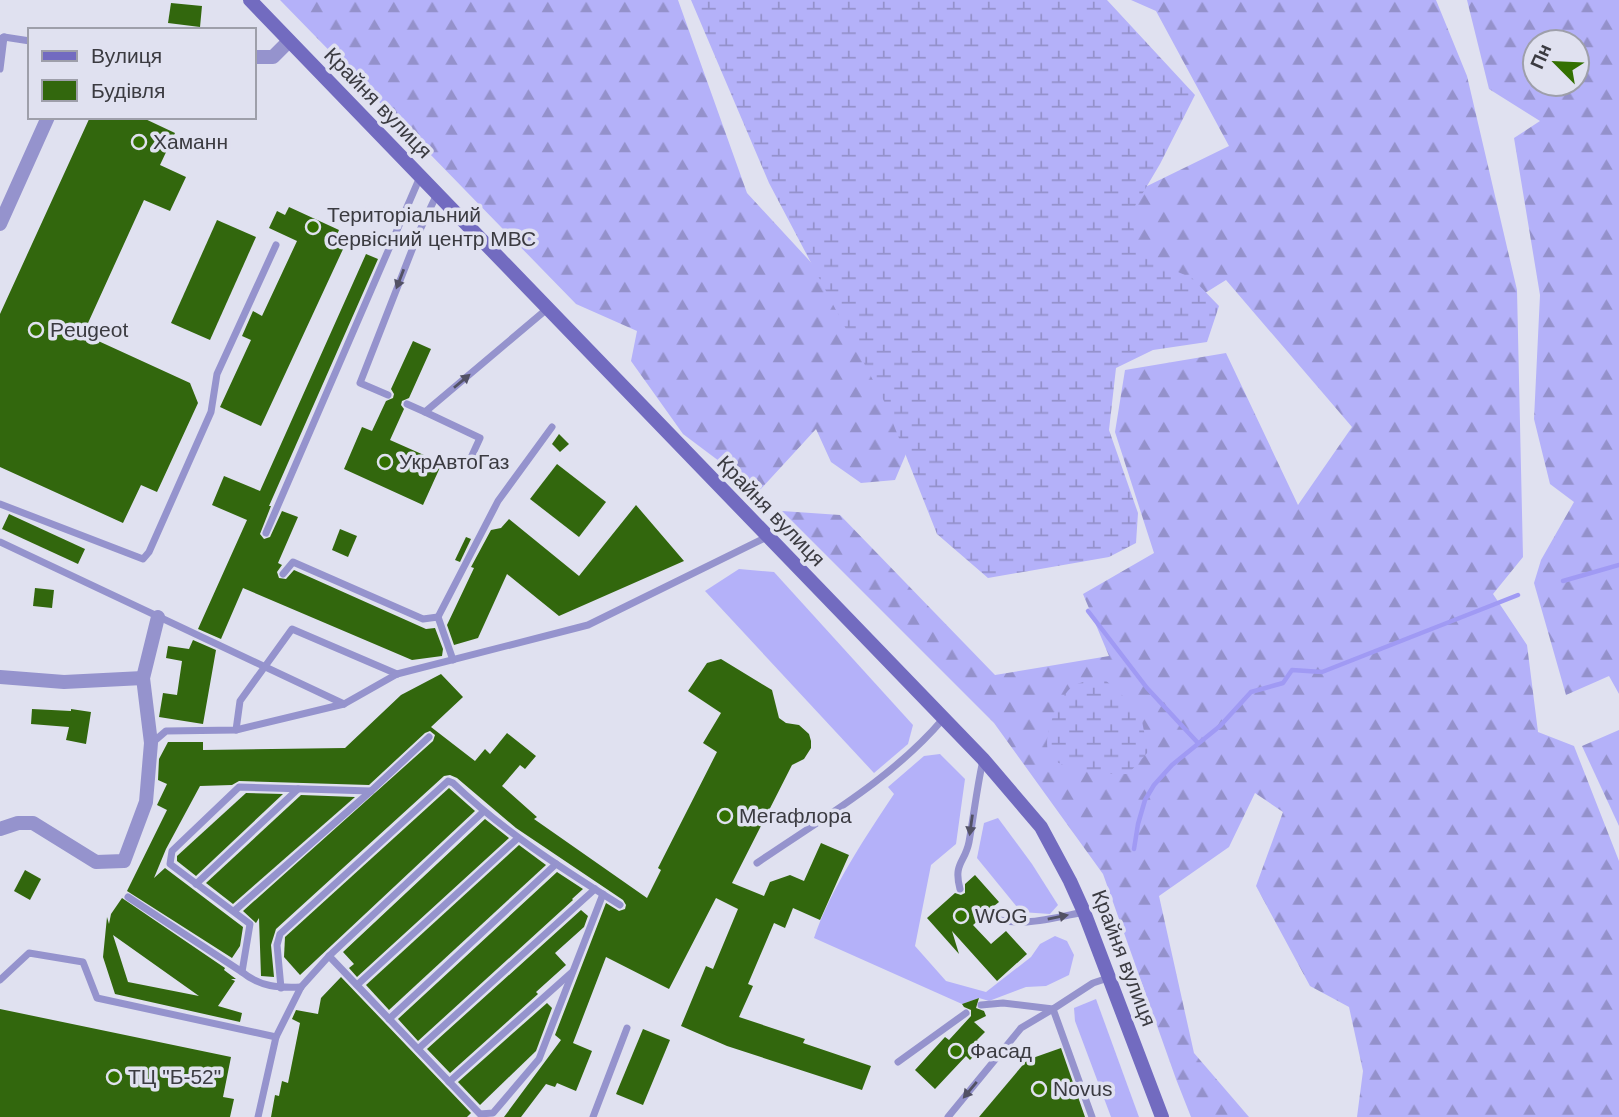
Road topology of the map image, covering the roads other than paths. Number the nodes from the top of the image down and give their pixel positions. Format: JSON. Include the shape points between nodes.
{"nodes":[{"id":1,"x":250,"y":0,"type":"edge"},
{"id":2,"x":2,"y":38,"type":"edge"},
{"id":3,"x":28,"y":41,"type":"edge"},
{"id":4,"x":289,"y":41,"type":"junction"},
{"id":5,"x":256,"y":57,"type":"edge"},
{"id":6,"x":0,"y":69,"type":"edge"},
{"id":7,"x":47,"y":119,"type":"edge"},
{"id":8,"x":420,"y":177,"type":"junction"},
{"id":9,"x":437,"y":194,"type":"junction"},
{"id":10,"x":0,"y":224,"type":"edge"},
{"id":11,"x":276,"y":245,"type":"dead end"},
{"id":12,"x":547,"y":309,"type":"junction"},
{"id":13,"x":388,"y":395,"type":"dead end"},
{"id":14,"x":407,"y":404,"type":"dead end"},
{"id":15,"x":425,"y":412,"type":"junction"},
{"id":16,"x":552,"y":427,"type":"dead end"},
{"id":17,"x":469,"y":462,"type":"dead end"},
{"id":18,"x":0,"y":504,"type":"edge"},
{"id":19,"x":266,"y":533,"type":"dead end"},
{"id":20,"x":768,"y":537,"type":"junction"},
{"id":21,"x":0,"y":542,"type":"edge"},
{"id":22,"x":283,"y":574,"type":"dead end"},
{"id":23,"x":158,"y":617,"type":"junction"},
{"id":24,"x":438,"y":617,"type":"junction"},
{"id":25,"x":453,"y":660,"type":"junction"},
{"id":26,"x":263,"y":667,"type":"junction"},
{"id":27,"x":397,"y":674,"type":"junction"},
{"id":28,"x":0,"y":677,"type":"edge"},
{"id":29,"x":143,"y":678,"type":"junction"},
{"id":30,"x":344,"y":704,"type":"junction"},
{"id":31,"x":943,"y":719,"type":"junction"},
{"id":32,"x":236,"y":730,"type":"junction"},
{"id":33,"x":429,"y":737,"type":"dead end"},
{"id":34,"x":151,"y":743,"type":"junction"},
{"id":35,"x":983,"y":759,"type":"junction"},
{"id":36,"x":298,"y":789,"type":"junction"},
{"id":37,"x":371,"y":791,"type":"junction"},
{"id":38,"x":484,"y":812,"type":"junction"},
{"id":39,"x":0,"y":829,"type":"edge"},
{"id":40,"x":518,"y":838,"type":"junction"},
{"id":41,"x":757,"y":863,"type":"dead end"},
{"id":42,"x":556,"y":864,"type":"junction"},
{"id":43,"x":196,"y":884,"type":"junction"},
{"id":44,"x":595,"y":889,"type":"junction"},
{"id":45,"x":960,"y":889,"type":"dead end"},
{"id":46,"x":603,"y":894,"type":"junction"},
{"id":47,"x":128,"y":897,"type":"dead end"},
{"id":48,"x":620,"y":905,"type":"dead end"},
{"id":49,"x":233,"y":911,"type":"junction"},
{"id":50,"x":1084,"y":912,"type":"junction"},
{"id":51,"x":984,"y":915,"type":"dead end"},
{"id":52,"x":329,"y":956,"type":"junction"},
{"id":53,"x":573,"y":971,"type":"junction"},
{"id":54,"x":242,"y":972,"type":"junction"},
{"id":55,"x":1110,"y":977,"type":"junction"},
{"id":56,"x":0,"y":980,"type":"edge"},
{"id":57,"x":357,"y":985,"type":"junction"},
{"id":58,"x":301,"y":986,"type":"junction"},
{"id":59,"x":281,"y":988,"type":"junction"},
{"id":60,"x":981,"y":1005,"type":"dead end"},
{"id":61,"x":1053,"y":1009,"type":"junction"},
{"id":62,"x":966,"y":1013,"type":"dead end"},
{"id":63,"x":389,"y":1019,"type":"junction"},
{"id":64,"x":627,"y":1028,"type":"dead end"},
{"id":65,"x":276,"y":1037,"type":"junction"},
{"id":66,"x":418,"y":1049,"type":"junction"},
{"id":67,"x":898,"y":1062,"type":"dead end"},
{"id":68,"x":449,"y":1082,"type":"junction"},
{"id":69,"x":257,"y":1117,"type":"edge"},
{"id":70,"x":593,"y":1117,"type":"edge"},
{"id":71,"x":948,"y":1117,"type":"edge"},
{"id":72,"x":1091,"y":1117,"type":"edge"},
{"id":73,"x":1162,"y":1117,"type":"edge"}],
"edges":[{"from":1,"to":4,"type":"street","name":"Крайня вулиця"},
{"from":2,"to":3,"type":"lane"},
{"from":2,"to":6,"type":"lane"},
{"from":4,"to":5,"type":"street","via":[[274,57]]},
{"from":4,"to":8,"type":"street","name":"Крайня вулиця"},
{"from":7,"to":10,"type":"street"},
{"from":8,"to":9,"type":"street","name":"Крайня вулиця"},
{"from":8,"to":19,"type":"lane"},
{"from":9,"to":12,"type":"street","name":"Крайня вулиця"},
{"from":9,"to":13,"type":"lane","one_way":true,"via":[[360,383]]},
{"from":11,"to":18,"type":"lane","via":[[217,374],[211,412],[143,559]]},
{"from":15,"to":12,"type":"lane","one_way":true},
{"from":12,"to":20,"type":"street","name":"Крайня вулиця"},
{"from":14,"to":15,"type":"lane"},
{"from":15,"to":17,"type":"lane","via":[[480,438]]},
{"from":16,"to":24,"type":"lane","via":[[498,501]]},
{"from":20,"to":25,"type":"lane","via":[[588,625]]},
{"from":20,"to":31,"type":"street","name":"Крайня вулиця"},
{"from":21,"to":23,"type":"lane"},
{"from":22,"to":24,"type":"lane","via":[[293,562],[423,619]]},
{"from":23,"to":26,"type":"lane"},
{"from":23,"to":29,"type":"street"},
{"from":24,"to":25,"type":"lane"},
{"from":25,"to":27,"type":"lane"},
{"from":26,"to":27,"type":"lane","via":[[292,629]]},
{"from":26,"to":30,"type":"lane"},
{"from":26,"to":32,"type":"lane","via":[[240,701]]},
{"from":27,"to":30,"type":"lane"},
{"from":28,"to":29,"type":"street","via":[[64,682]]},
{"from":29,"to":34,"type":"street"},
{"from":30,"to":32,"type":"lane"},
{"from":31,"to":35,"type":"street","name":"Крайня вулиця"},
{"from":31,"to":41,"type":"lane","via":[[880,779]]},
{"from":32,"to":34,"type":"lane","via":[[166,731]]},
{"from":33,"to":37,"type":"lane"},
{"from":34,"to":39,"type":"street","via":[[146,802],[124,861],[96,862],[33,823]]},
{"from":35,"to":45,"type":"lane","one_way":true,"via":[[968,845],[958,866]]},
{"from":35,"to":50,"type":"street","name":"Крайня вулиця","via":[[1041,827]]},
{"from":36,"to":37,"type":"lane"},
{"from":36,"to":43,"type":"lane"},
{"from":36,"to":43,"type":"lane","via":[[239,787],[172,851],[170,864]]},
{"from":37,"to":49,"type":"lane"},
{"from":38,"to":40,"type":"lane"},
{"from":38,"to":52,"type":"lane"},
{"from":38,"to":59,"type":"lane","via":[[448,782],[280,934]]},
{"from":40,"to":42,"type":"lane"},
{"from":40,"to":57,"type":"lane"},
{"from":42,"to":44,"type":"lane"},
{"from":42,"to":63,"type":"lane"},
{"from":43,"to":49,"type":"lane"},
{"from":44,"to":46,"type":"lane"},
{"from":44,"to":66,"type":"lane"},
{"from":46,"to":48,"type":"lane"},
{"from":46,"to":53,"type":"lane"},
{"from":47,"to":54,"type":"lane"},
{"from":49,"to":54,"type":"lane","via":[[250,924]]},
{"from":51,"to":50,"type":"lane","one_way":true,"via":[[1002,922],[1030,923]]},
{"from":50,"to":55,"type":"street","name":"Крайня вулиця"},
{"from":52,"to":57,"type":"lane"},
{"from":52,"to":58,"type":"lane"},
{"from":53,"to":68,"type":"lane"},
{"from":53,"to":68,"type":"lane","via":[[539,1059],[493,1113],[480,1114]]},
{"from":54,"to":59,"type":"lane","via":[[261,984]]},
{"from":55,"to":61,"type":"lane"},
{"from":55,"to":73,"type":"street","name":"Крайня вулиця"},
{"from":56,"to":65,"type":"lane","via":[[29,953],[83,962],[97,998]]},
{"from":57,"to":63,"type":"lane"},
{"from":58,"to":59,"type":"lane"},
{"from":58,"to":65,"type":"lane"},
{"from":60,"to":61,"type":"lane"},
{"from":61,"to":71,"type":"lane","one_way":true,"via":[[1021,1028]]},
{"from":61,"to":72,"type":"lane"},
{"from":62,"to":67,"type":"lane"},
{"from":63,"to":66,"type":"lane"},
{"from":64,"to":70,"type":"lane"},
{"from":65,"to":69,"type":"lane"},
{"from":66,"to":68,"type":"lane"}]}
